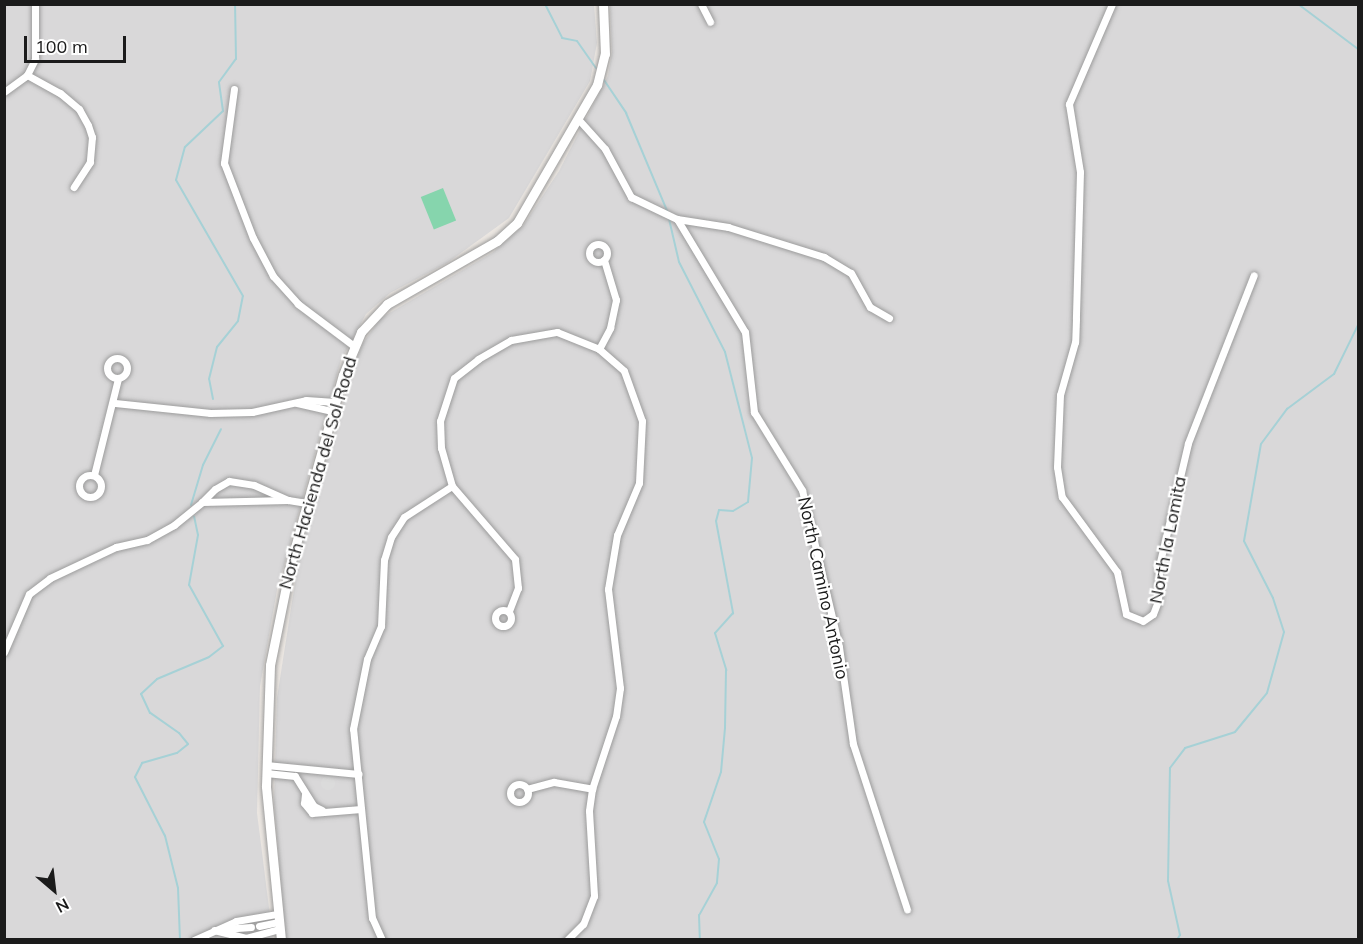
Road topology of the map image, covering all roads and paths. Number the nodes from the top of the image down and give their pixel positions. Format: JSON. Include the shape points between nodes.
{"nodes":[{"id":1,"x":35,"y":4,"type":"edge"},
{"id":2,"x":603,"y":4,"type":"edge"},
{"id":3,"x":701,"y":4,"type":"edge"},
{"id":4,"x":1112,"y":4,"type":"edge"},
{"id":5,"x":710,"y":22,"type":"dead end"},
{"id":6,"x":27,"y":75,"type":"junction"},
{"id":7,"x":234,"y":89,"type":"dead end"},
{"id":8,"x":4,"y":92,"type":"edge"},
{"id":9,"x":579,"y":120,"type":"junction"},
{"id":10,"x":74,"y":187,"type":"dead end"},
{"id":11,"x":677,"y":219,"type":"junction"},
{"id":12,"x":604,"y":260,"type":"dead end"},
{"id":13,"x":1254,"y":275,"type":"dead end"},
{"id":14,"x":889,"y":318,"type":"dead end"},
{"id":15,"x":354,"y":346,"type":"junction"},
{"id":16,"x":599,"y":349,"type":"junction"},
{"id":17,"x":118,"y":379,"type":"dead end"},
{"id":18,"x":115,"y":403,"type":"junction"},
{"id":19,"x":333,"y":407,"type":"junction"},
{"id":20,"x":94,"y":475,"type":"dead end"},
{"id":21,"x":452,"y":486,"type":"junction"},
{"id":22,"x":288,"y":500,"type":"junction"},
{"id":23,"x":202,"y":502,"type":"junction"},
{"id":24,"x":307,"y":503,"type":"junction"},
{"id":25,"x":509,"y":611,"type":"dead end"},
{"id":26,"x":4,"y":652,"type":"edge"},
{"id":27,"x":266,"y":769,"type":"junction"},
{"id":28,"x":359,"y":774,"type":"junction"},
{"id":29,"x":527,"y":789,"type":"dead end"},
{"id":30,"x":592,"y":789,"type":"junction"},
{"id":31,"x":360,"y":809,"type":"junction"},
{"id":32,"x":907,"y":909,"type":"dead end"},
{"id":33,"x":279,"y":926,"type":"edge"},
{"id":34,"x":214,"y":930,"type":"junction"},
{"id":35,"x":194,"y":939,"type":"edge"},
{"id":36,"x":382,"y":939,"type":"edge"},
{"id":37,"x":567,"y":939,"type":"edge"}],
"edges":[{"from":1,"to":6,"type":"street","via":[[34,58]]},
{"from":2,"to":9,"type":"street","name":"North Hacienda del Sol Road","via":[[605,54],[597,85]]},
{"from":3,"to":5,"type":"street"},
{"from":4,"to":13,"type":"street","name":"North la Lomita","via":[[1069,104],[1080,172],[1076,319],[1075,342],[1060,395],[1057,467],[1062,496],[1117,572],[1126,614],[1143,621],[1153,614],[1158,601],[1159,566],[1188,443]]},
{"from":6,"to":8,"type":"street"},
{"from":6,"to":10,"type":"street","via":[[60,93],[88,125],[90,162]]},
{"from":7,"to":15,"type":"street","via":[[224,163],[253,237],[273,276],[298,304]]},
{"from":9,"to":11,"type":"street","via":[[605,149],[631,197]]},
{"from":9,"to":15,"type":"street","name":"North Hacienda del Sol Road","via":[[517,223],[480,252],[387,304]]},
{"from":11,"to":14,"type":"street","via":[[748,232],[824,257],[851,273],[870,307]]},
{"from":11,"to":32,"type":"street","name":"North Camino Antonio","via":[[745,332],[754,412],[802,490],[839,647],[853,744]]},
{"from":12,"to":16,"type":"street","via":[[616,300],[610,328]]},
{"from":15,"to":19,"type":"street","name":"North Hacienda del Sol Road"},
{"from":16,"to":21,"type":"street","via":[[557,332],[511,340],[454,378],[439,434]]},
{"from":16,"to":30,"type":"street","via":[[624,371],[642,421],[639,483],[617,535],[609,589],[619,694],[612,731]]},
{"from":17,"to":18,"type":"street"},
{"from":18,"to":19,"type":"street","via":[[210,413],[252,412],[306,400]]},
{"from":18,"to":20,"type":"street","via":[[103,429]]},
{"from":19,"to":24,"type":"street","name":"North Hacienda del Sol Road"},
{"from":21,"to":25,"type":"street","via":[[515,558],[518,588]]},
{"from":21,"to":28,"type":"street","via":[[404,517],[389,544],[384,560],[381,626],[367,658],[353,729]]},
{"from":22,"to":23,"type":"street"},
{"from":22,"to":23,"type":"street","via":[[254,485],[229,481]]},
{"from":22,"to":24,"type":"street"},
{"from":23,"to":26,"type":"street","via":[[174,525],[147,540],[116,547],[50,578],[29,594]]},
{"from":24,"to":27,"type":"street","name":"North Hacienda del Sol Road","via":[[270,665]]},
{"from":27,"to":28,"type":"street"},
{"from":27,"to":31,"type":"street","via":[[295,776],[314,806],[322,810]]},
{"from":27,"to":33,"type":"street","name":"North Hacienda del Sol Road"},
{"from":28,"to":31,"type":"street"},
{"from":29,"to":30,"type":"street","via":[[554,782]]},
{"from":30,"to":37,"type":"street","via":[[588,842],[594,896],[583,924]]},
{"from":31,"to":36,"type":"street","via":[[372,918]]},
{"from":33,"to":34,"type":"street"},
{"from":33,"to":34,"type":"street","via":[[236,921]]},
{"from":33,"to":34,"type":"street","via":[[246,938]]},
{"from":34,"to":35,"type":"street"}]}
